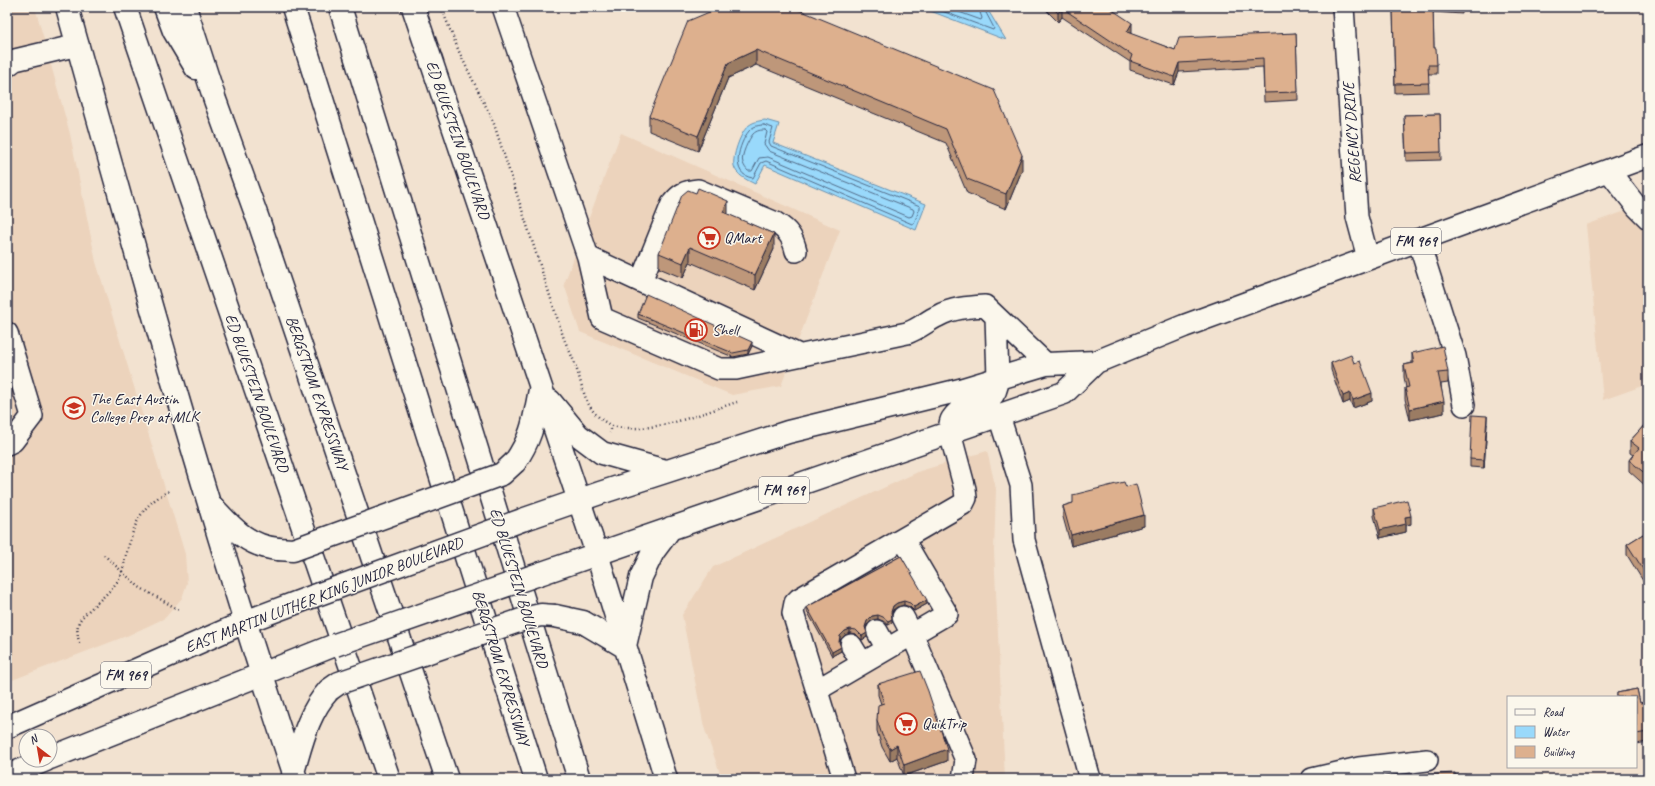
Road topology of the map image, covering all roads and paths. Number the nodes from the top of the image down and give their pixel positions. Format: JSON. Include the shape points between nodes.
{"nodes":[{"id":1,"x":67,"y":7,"type":"edge"},
{"id":2,"x":125,"y":7,"type":"edge"},
{"id":3,"x":165,"y":7,"type":"edge"},
{"id":4,"x":185,"y":7,"type":"edge"},
{"id":5,"x":293,"y":7,"type":"edge"},
{"id":6,"x":340,"y":7,"type":"edge"},
{"id":7,"x":413,"y":7,"type":"edge"},
{"id":8,"x":441,"y":7,"type":"edge"},
{"id":9,"x":503,"y":7,"type":"edge"},
{"id":10,"x":1344,"y":7,"type":"edge"},
{"id":11,"x":78,"y":45,"type":"junction"},
{"id":12,"x":7,"y":66,"type":"edge"},
{"id":13,"x":215,"y":100,"type":"junction"},
{"id":14,"x":1648,"y":156,"type":"edge"},
{"id":15,"x":1609,"y":170,"type":"junction"},
{"id":16,"x":1648,"y":218,"type":"edge"},
{"id":17,"x":1418,"y":240,"type":"junction"},
{"id":18,"x":796,"y":251,"type":"dead end"},
{"id":19,"x":588,"y":257,"type":"junction"},
{"id":20,"x":1368,"y":258,"type":"junction"},
{"id":21,"x":641,"y":282,"type":"junction"},
{"id":22,"x":996,"y":317,"type":"junction"},
{"id":23,"x":7,"y":333,"type":"edge"},
{"id":24,"x":799,"y":355,"type":"junction"},
{"id":25,"x":1096,"y":362,"type":"junction"},
{"id":26,"x":1046,"y":364,"type":"junction"},
{"id":27,"x":998,"y":378,"type":"junction"},
{"id":28,"x":540,"y":388,"type":"junction"},
{"id":29,"x":737,"y":402,"type":"dead end"},
{"id":30,"x":1464,"y":405,"type":"dead end"},
{"id":31,"x":999,"y":416,"type":"junction"},
{"id":32,"x":612,"y":426,"type":"junction"},
{"id":33,"x":950,"y":433,"type":"junction"},
{"id":34,"x":608,"y":438,"type":"dead end"},
{"id":35,"x":7,"y":444,"type":"edge"},
{"id":36,"x":666,"y":471,"type":"junction"},
{"id":37,"x":171,"y":490,"type":"dead end"},
{"id":38,"x":579,"y":500,"type":"junction"},
{"id":39,"x":208,"y":502,"type":"junction"},
{"id":40,"x":672,"y":528,"type":"junction"},
{"id":41,"x":903,"y":539,"type":"junction"},
{"id":42,"x":596,"y":554,"type":"junction"},
{"id":43,"x":104,"y":555,"type":"dead end"},
{"id":44,"x":122,"y":571,"type":"junction"},
{"id":45,"x":181,"y":611,"type":"dead end"},
{"id":46,"x":245,"y":622,"type":"junction"},
{"id":47,"x":908,"y":626,"type":"junction"},
{"id":48,"x":877,"y":631,"type":"dead end"},
{"id":49,"x":79,"y":643,"type":"dead end"},
{"id":50,"x":851,"y":645,"type":"dead end"},
{"id":51,"x":625,"y":647,"type":"junction"},
{"id":52,"x":887,"y":649,"type":"junction"},
{"id":53,"x":862,"y":664,"type":"junction"},
{"id":54,"x":262,"y":673,"type":"junction"},
{"id":55,"x":817,"y":690,"type":"junction"},
{"id":56,"x":7,"y":727,"type":"edge"},
{"id":57,"x":58,"y":755,"type":"edge"},
{"id":58,"x":1427,"y":760,"type":"dead end"},
{"id":59,"x":26,"y":768,"type":"edge"},
{"id":60,"x":1381,"y":772,"type":"edge"},
{"id":61,"x":294,"y":775,"type":"edge"},
{"id":62,"x":7,"y":776,"type":"edge"},
{"id":63,"x":1321,"y":778,"type":"edge"},
{"id":64,"x":389,"y":779,"type":"edge"},
{"id":65,"x":447,"y":779,"type":"edge"},
{"id":66,"x":536,"y":779,"type":"edge"},
{"id":67,"x":579,"y":779,"type":"edge"},
{"id":68,"x":666,"y":779,"type":"edge"},
{"id":69,"x":844,"y":779,"type":"edge"},
{"id":70,"x":963,"y":779,"type":"edge"},
{"id":71,"x":1090,"y":779,"type":"edge"}],
"edges":[{"from":1,"to":11,"type":"main road"},
{"from":2,"to":64,"type":"main road","name":"ED BLUESTEIN BOULEVARD"},
{"from":3,"to":13,"type":"main road","via":[[174,31]]},
{"from":4,"to":13,"type":"main road","name":"BERGSTROM EXPRESSWAY"},
{"from":5,"to":66,"type":"main road","name":"BERGSTROM EXPRESSWAY"},
{"from":6,"to":67,"type":"main road","name":"ED BLUESTEIN BOULEVARD"},
{"from":7,"to":28,"type":"main road","name":"ED BLUESTEIN BOULEVARD"},
{"from":8,"to":32,"type":"path","via":[[460,54],[493,121],[564,339],[587,401],[592,412],[601,421]]},
{"from":9,"to":19,"type":"street"},
{"from":10,"to":20,"type":"street","name":"REGENCY DRIVE","via":[[1357,217]]},
{"from":11,"to":12,"type":"street","via":[[15,60]]},
{"from":11,"to":39,"type":"main road"},
{"from":13,"to":65,"type":"main road","name":"BERGSTROM EXPRESSWAY","via":[[264,236]]},
{"from":14,"to":15,"type":"main road","name":"FM 969","number":"FM 969"},
{"from":15,"to":16,"type":"street"},
{"from":15,"to":17,"type":"main road","name":"FM 969","number":"FM 969"},
{"from":17,"to":20,"type":"main road","name":"FM 969","number":"FM 969"},
{"from":17,"to":30,"type":"street","via":[[1455,356]]},
{"from":18,"to":21,"type":"street","via":[[793,239],[785,228],[698,190],[690,190],[680,194],[672,204]]},
{"from":19,"to":21,"type":"street"},
{"from":19,"to":24,"type":"street","via":[[602,318],[719,369],[736,370]]},
{"from":20,"to":25,"type":"main road","name":"FM 969","number":"FM 969","via":[[1184,326]]},
{"from":21,"to":24,"type":"street"},
{"from":22,"to":24,"type":"street","via":[[985,306],[965,307],[939,315],[907,333]]},
{"from":22,"to":26,"type":"street"},
{"from":22,"to":27,"type":"street"},
{"from":23,"to":35,"type":"street","via":[[32,416],[13,441]]},
{"from":25,"to":26,"type":"main road","name":"FM 969","number":"FM 969"},
{"from":25,"to":31,"type":"main road","name":"FM 969","number":"FM 969","via":[[1064,393]]},
{"from":26,"to":27,"type":"main road","name":"FM 969","number":"FM 969"},
{"from":27,"to":33,"type":"main road","via":[[997,390],[991,398],[960,410],[952,418]]},
{"from":27,"to":36,"type":"main road","name":"FM 969","number":"FM 969","via":[[960,390],[788,432]]},
{"from":28,"to":36,"type":"main road","via":[[578,435],[602,454]]},
{"from":28,"to":38,"type":"main road","name":"ED BLUESTEIN BOULEVARD"},
{"from":28,"to":39,"type":"main road","bridge":true,"via":[[527,444],[515,462],[502,474],[293,550],[266,548],[250,542]]},
{"from":29,"to":32,"type":"path","via":[[650,428],[628,430]]},
{"from":31,"to":33,"type":"main road","name":"FM 969","number":"FM 969"},
{"from":31,"to":71,"type":"street","via":[[1021,485],[1024,540]]},
{"from":32,"to":34,"type":"path"},
{"from":33,"to":40,"type":"main road","name":"FM 969","number":"FM 969"},
{"from":33,"to":41,"type":"street","via":[[965,489],[964,504]]},
{"from":36,"to":38,"type":"main road","name":"FM 969","number":"FM 969"},
{"from":37,"to":44,"type":"path","via":[[156,496],[138,518]]},
{"from":38,"to":42,"type":"main road","name":"ED BLUESTEIN BOULEVARD"},
{"from":38,"to":46,"type":"main road","name":"EAST MARTIN LUTHER KING JUNIOR BOULEVARD","number":"FM 969","bridge":true},
{"from":39,"to":46,"type":"main road"},
{"from":40,"to":42,"type":"main road","name":"FM 969","number":"FM 969"},
{"from":40,"to":51,"type":"main road","via":[[653,552],[641,577]]},
{"from":41,"to":47,"type":"street","via":[[947,614]]},
{"from":41,"to":55,"type":"street","via":[[873,566],[822,595],[798,599],[793,607]]},
{"from":42,"to":51,"type":"main road","name":"ED BLUESTEIN BOULEVARD"},
{"from":42,"to":54,"type":"main road","number":"FM 969","bridge":true},
{"from":43,"to":44,"type":"path"},
{"from":44,"to":45,"type":"path","via":[[139,587]]},
{"from":44,"to":49,"type":"path","via":[[106,596],[80,620],[77,630]]},
{"from":46,"to":54,"type":"main road"},
{"from":46,"to":56,"type":"main road","name":"EAST MARTIN LUTHER KING JUNIOR BOULEVARD","number":"FM 969"},
{"from":47,"to":52,"type":"street"},
{"from":47,"to":70,"type":"street","via":[[966,760]]},
{"from":48,"to":52,"type":"street"},
{"from":50,"to":53,"type":"street"},
{"from":51,"to":61,"type":"main road","bridge":true,"via":[[583,622],[541,615],[339,683],[318,702],[310,717]]},
{"from":51,"to":68,"type":"main road","name":"ED BLUESTEIN BOULEVARD"},
{"from":52,"to":53,"type":"street"},
{"from":53,"to":55,"type":"street"},
{"from":54,"to":57,"type":"main road","number":"FM 969"},
{"from":54,"to":61,"type":"main road"},
{"from":55,"to":69,"type":"street"},
{"from":58,"to":60,"type":"street"},
{"from":59,"to":62,"type":"main road"},
{"from":60,"to":63,"type":"street"}]}
